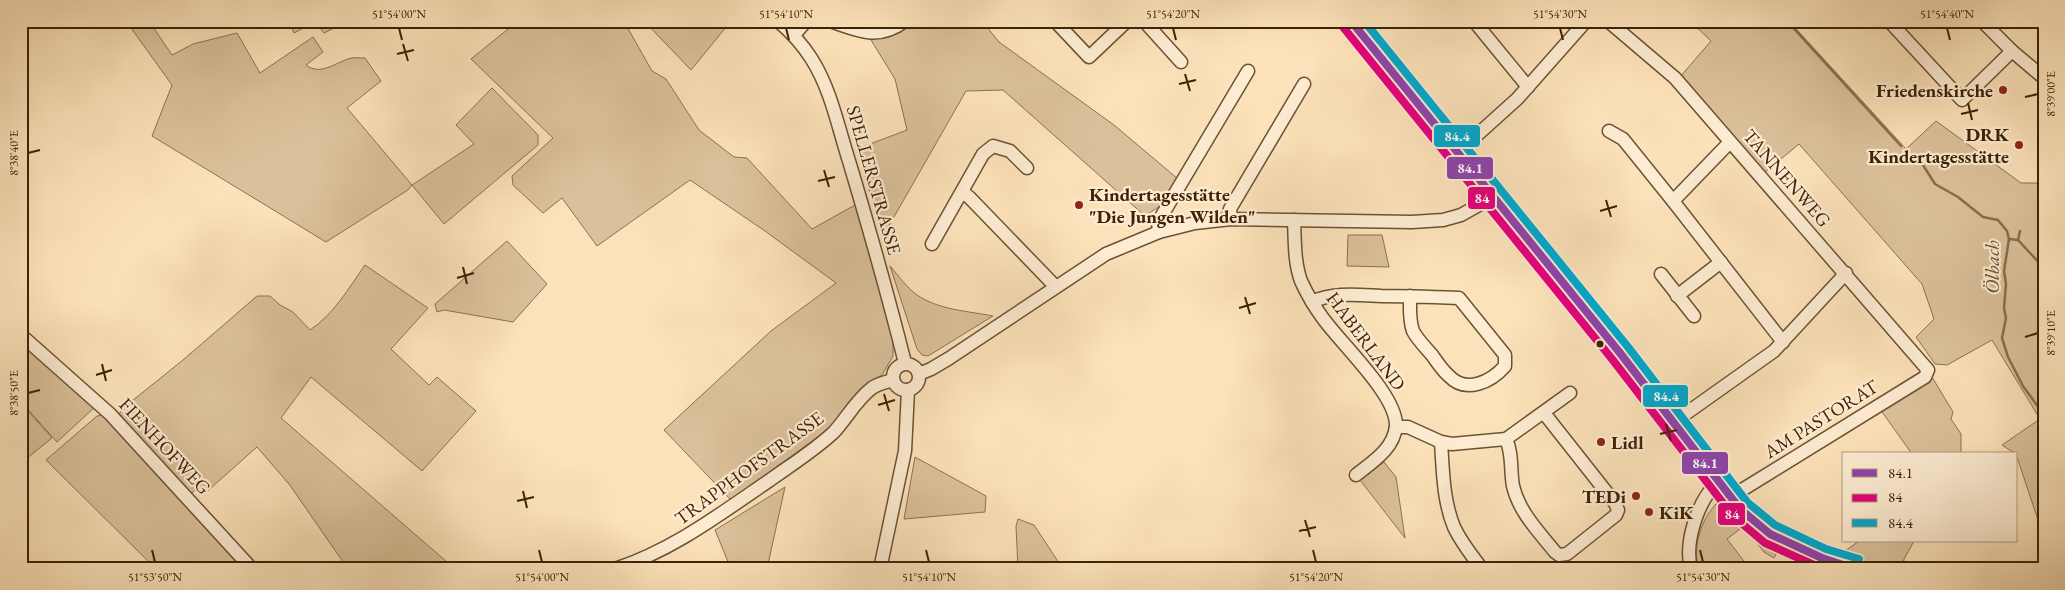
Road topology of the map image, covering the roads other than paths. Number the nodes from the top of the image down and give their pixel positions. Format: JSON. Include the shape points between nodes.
{"nodes":[{"id":1,"x":778,"y":21,"type":"edge"},
{"id":2,"x":806,"y":21,"type":"edge"},
{"id":3,"x":830,"y":21,"type":"edge"},
{"id":4,"x":906,"y":21,"type":"edge"},
{"id":5,"x":1127,"y":21,"type":"edge"},
{"id":6,"x":1144,"y":21,"type":"edge"},
{"id":7,"x":1351,"y":21,"type":"edge"},
{"id":8,"x":1474,"y":21,"type":"edge"},
{"id":9,"x":1586,"y":21,"type":"edge"},
{"id":10,"x":1608,"y":21,"type":"edge"},
{"id":11,"x":1889,"y":21,"type":"edge"},
{"id":12,"x":1982,"y":21,"type":"edge"},
{"id":13,"x":1062,"y":24,"type":"edge"},
{"id":14,"x":876,"y":27,"type":"edge"},
{"id":15,"x":794,"y":35,"type":"junction"},
{"id":16,"x":2012,"y":51,"type":"junction"},
{"id":17,"x":1181,"y":62,"type":"dead end"},
{"id":18,"x":1248,"y":71,"type":"dead end"},
{"id":19,"x":2044,"y":78,"type":"edge"},
{"id":20,"x":1304,"y":84,"type":"dead end"},
{"id":21,"x":1528,"y":87,"type":"junction"},
{"id":22,"x":1609,"y":131,"type":"dead end"},
{"id":23,"x":1730,"y":142,"type":"junction"},
{"id":24,"x":1456,"y":153,"type":"junction"},
{"id":25,"x":1028,"y":168,"type":"dead end"},
{"id":26,"x":962,"y":192,"type":"junction"},
{"id":27,"x":1493,"y":197,"type":"junction"},
{"id":28,"x":1673,"y":201,"type":"junction"},
{"id":29,"x":1231,"y":219,"type":"junction"},
{"id":30,"x":1294,"y":220,"type":"junction"},
{"id":31,"x":1159,"y":232,"type":"junction"},
{"id":32,"x":932,"y":244,"type":"dead end"},
{"id":33,"x":1721,"y":262,"type":"junction"},
{"id":34,"x":1846,"y":273,"type":"junction"},
{"id":35,"x":1661,"y":274,"type":"dead end"},
{"id":36,"x":1055,"y":286,"type":"junction"},
{"id":37,"x":1410,"y":296,"type":"junction"},
{"id":38,"x":1678,"y":296,"type":"junction"},
{"id":39,"x":1312,"y":302,"type":"junction"},
{"id":40,"x":1694,"y":316,"type":"dead end"},
{"id":41,"x":21,"y":335,"type":"edge"},
{"id":42,"x":1783,"y":342,"type":"junction"},
{"id":43,"x":904,"y":363,"type":"junction"},
{"id":44,"x":1928,"y":370,"type":"joint"},
{"id":45,"x":919,"y":374,"type":"junction"},
{"id":46,"x":893,"y":380,"type":"junction"},
{"id":47,"x":908,"y":390,"type":"junction"},
{"id":48,"x":1570,"y":393,"type":"dead end"},
{"id":49,"x":1544,"y":413,"type":"junction"},
{"id":50,"x":1674,"y":422,"type":"junction"},
{"id":51,"x":1396,"y":427,"type":"junction"},
{"id":52,"x":1506,"y":439,"type":"junction"},
{"id":53,"x":1441,"y":442,"type":"junction"},
{"id":54,"x":1356,"y":475,"type":"dead end"},
{"id":55,"x":1725,"y":491,"type":"junction"},
{"id":56,"x":252,"y":569,"type":"edge"},
{"id":57,"x":615,"y":569,"type":"edge"},
{"id":58,"x":880,"y":569,"type":"edge"},
{"id":59,"x":1482,"y":569,"type":"edge"},
{"id":60,"x":1691,"y":569,"type":"edge"},
{"id":61,"x":1856,"y":569,"type":"edge"}],
"edges":[{"from":1,"to":15,"type":"street","name":"SPELLERSTRASSE"},
{"from":2,"to":15,"type":"street"},
{"from":3,"to":14,"type":"street","via":[[868,34]]},
{"from":4,"to":14,"type":"street","via":[[895,29]]},
{"from":5,"to":13,"type":"street","via":[[1089,57]]},
{"from":6,"to":17,"type":"street"},
{"from":7,"to":24,"type":"street"},
{"from":8,"to":21,"type":"street"},
{"from":9,"to":21,"type":"street"},
{"from":10,"to":23,"type":"street","name":"TANNENWEG","via":[[1675,78]]},
{"from":11,"to":16,"type":"street","via":[[1962,100]]},
{"from":12,"to":16,"type":"street"},
{"from":15,"to":43,"type":"street","name":"SPELLERSTRASSE","via":[[815,65],[834,109]]},
{"from":16,"to":19,"type":"street"},
{"from":18,"to":31,"type":"street","via":[[1158,222]]},
{"from":20,"to":29,"type":"street","via":[[1230,209]]},
{"from":21,"to":24,"type":"street"},
{"from":22,"to":28,"type":"street","via":[[1623,140]]},
{"from":23,"to":28,"type":"street"},
{"from":23,"to":34,"type":"street","name":"TANNENWEG"},
{"from":24,"to":27,"type":"street"},
{"from":25,"to":26,"type":"street","via":[[1010,151],[994,146],[983,154]]},
{"from":26,"to":32,"type":"street"},
{"from":26,"to":36,"type":"street"},
{"from":27,"to":30,"type":"street","via":[[1462,215],[1443,220]]},
{"from":27,"to":50,"type":"street"},
{"from":28,"to":33,"type":"street"},
{"from":29,"to":30,"type":"street"},
{"from":29,"to":31,"type":"street"},
{"from":30,"to":39,"type":"street","name":"HABERLAND","via":[[1296,263]]},
{"from":31,"to":36,"type":"street","via":[[1106,254]]},
{"from":33,"to":38,"type":"street"},
{"from":33,"to":42,"type":"street"},
{"from":34,"to":42,"type":"street"},
{"from":34,"to":44,"type":"street","name":"TANNENWEG"},
{"from":35,"to":38,"type":"street"},
{"from":36,"to":45,"type":"street","via":[[948,359]]},
{"from":37,"to":37,"type":"street","via":[[1459,298],[1505,355],[1505,366],[1500,373],[1482,384],[1470,385],[1450,377],[1414,332],[1410,321]]},
{"from":37,"to":39,"type":"street","via":[[1343,295]]},
{"from":38,"to":40,"type":"street"},
{"from":39,"to":51,"type":"street","name":"HABERLAND","via":[[1389,401]]},
{"from":41,"to":56,"type":"street","name":"FIENHOFWEG","via":[[110,414]]},
{"from":42,"to":50,"type":"street"},
{"from":43,"to":45,"type":"street","via":[[916,367]]},
{"from":43,"to":46,"type":"street","via":[[893,372]]},
{"from":44,"to":55,"type":"street","name":"AM PASTORAT","via":[[1925,377],[1737,493]]},
{"from":45,"to":47,"type":"street","via":[[919,381]]},
{"from":46,"to":47,"type":"street","via":[[896,386]]},
{"from":46,"to":57,"type":"street","name":"TRAPPHOFSTRASSE","via":[[872,388],[834,432],[720,515],[680,541]]},
{"from":47,"to":58,"type":"street","via":[[905,451]]},
{"from":48,"to":49,"type":"street"},
{"from":49,"to":52,"type":"street"},
{"from":49,"to":52,"type":"street","via":[[1618,510],[1616,515],[1566,554],[1555,552],[1518,504],[1510,446]]},
{"from":50,"to":55,"type":"street"},
{"from":51,"to":53,"type":"street","via":[[1408,427]]},
{"from":51,"to":54,"type":"street","via":[[1386,450]]},
{"from":52,"to":53,"type":"street","via":[[1452,444]]},
{"from":53,"to":59,"type":"street","via":[[1449,513],[1454,528]]},
{"from":55,"to":60,"type":"street","name":"AM PASTORAT","via":[[1706,495],[1691,537]]},
{"from":55,"to":61,"type":"street","via":[[1750,519],[1770,534],[1822,558]]}]}
